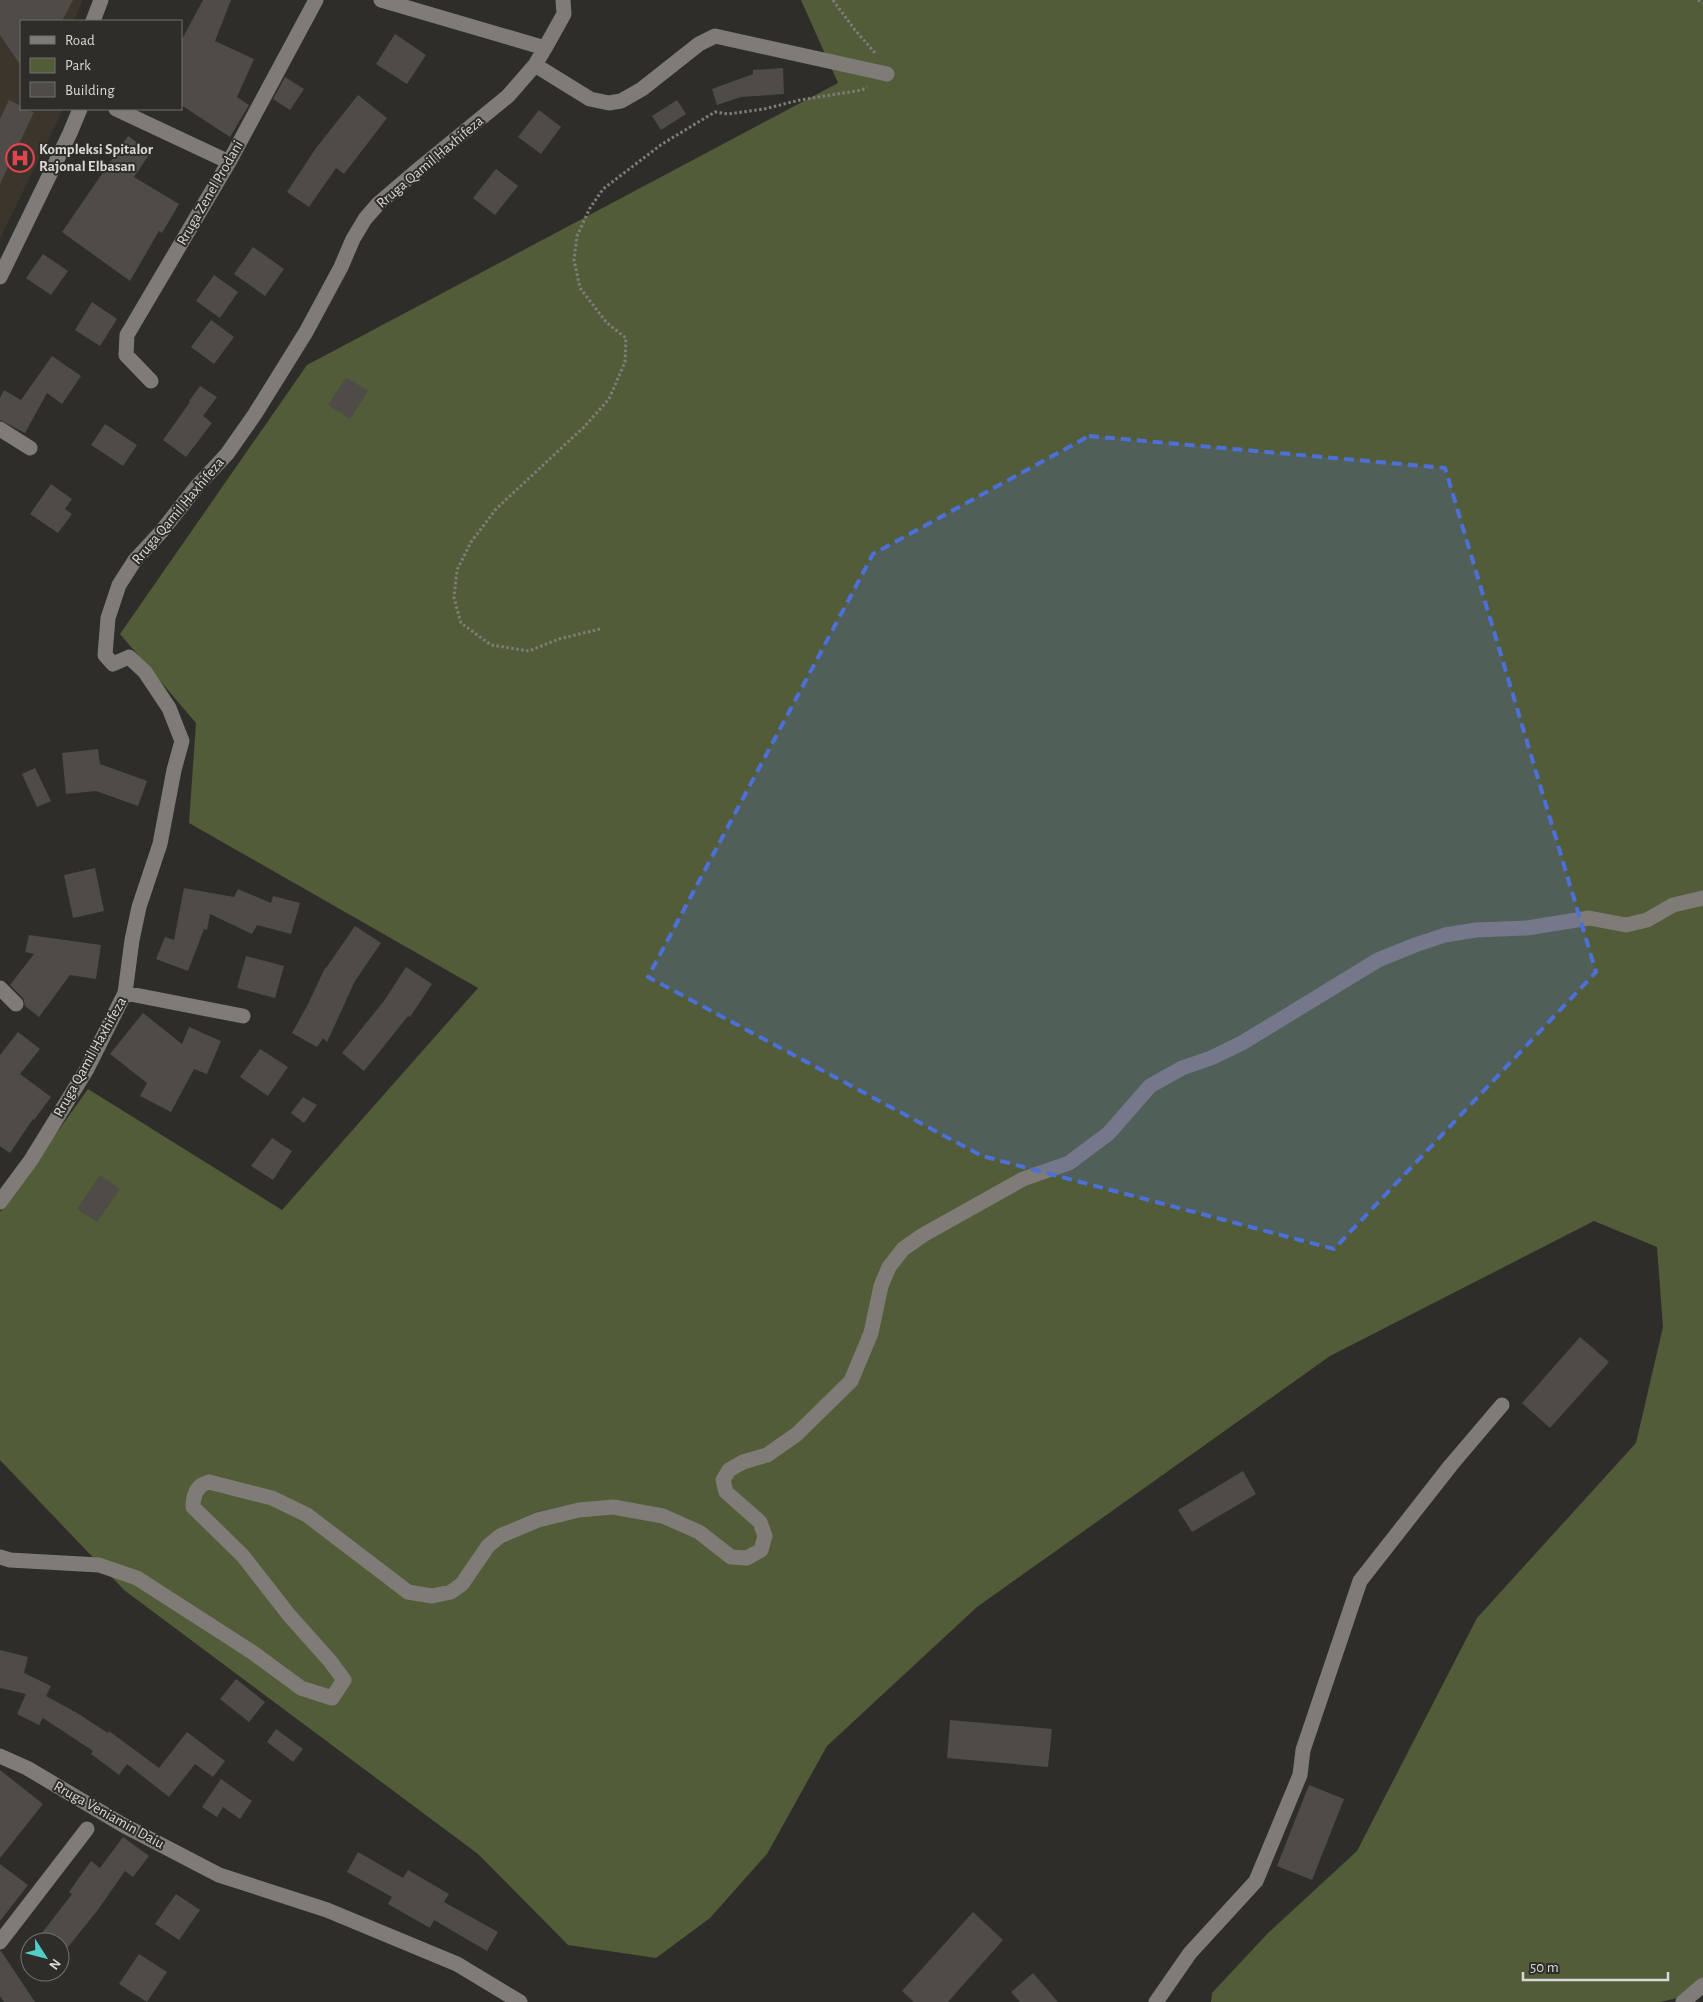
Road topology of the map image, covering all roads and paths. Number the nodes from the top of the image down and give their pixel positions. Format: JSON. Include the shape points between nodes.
{"nodes":[{"id":1,"x":101,"y":0,"type":"edge"},
{"id":2,"x":316,"y":0,"type":"edge"},
{"id":3,"x":381,"y":0,"type":"edge"},
{"id":4,"x":563,"y":0,"type":"edge"},
{"id":5,"x":832,"y":0,"type":"edge"},
{"id":6,"x":1698,"y":0,"type":"edge"},
{"id":7,"x":1703,"y":4,"type":"edge"},
{"id":8,"x":93,"y":20,"type":"edge"},
{"id":9,"x":545,"y":48,"type":"junction"},
{"id":10,"x":535,"y":65,"type":"junction"},
{"id":11,"x":887,"y":74,"type":"junction"},
{"id":12,"x":80,"y":110,"type":"edge"},
{"id":13,"x":118,"y":110,"type":"edge"},
{"id":14,"x":229,"y":162,"type":"junction"},
{"id":15,"x":0,"y":276,"type":"edge"},
{"id":16,"x":151,"y":381,"type":"dead end"},
{"id":17,"x":0,"y":429,"type":"edge"},
{"id":18,"x":30,"y":448,"type":"dead end"},
{"id":19,"x":600,"y":629,"type":"dead end"},
{"id":20,"x":1703,"y":898,"type":"edge"},
{"id":21,"x":0,"y":988,"type":"edge"},
{"id":22,"x":125,"y":993,"type":"junction"},
{"id":23,"x":16,"y":1004,"type":"dead end"},
{"id":24,"x":243,"y":1016,"type":"dead end"},
{"id":25,"x":0,"y":1202,"type":"edge"},
{"id":26,"x":1502,"y":1405,"type":"dead end"},
{"id":27,"x":0,"y":1557,"type":"edge"},
{"id":28,"x":0,"y":1756,"type":"edge"},
{"id":29,"x":87,"y":1829,"type":"dead end"},
{"id":30,"x":0,"y":1942,"type":"edge"},
{"id":31,"x":1703,"y":1985,"type":"edge"},
{"id":32,"x":520,"y":2002,"type":"edge"},
{"id":33,"x":1156,"y":2002,"type":"edge"},
{"id":34,"x":1683,"y":2002,"type":"edge"}],
"edges":[{"from":1,"to":8,"type":"street"},
{"from":2,"to":14,"type":"street","name":"Rruga Zenel Prodani"},
{"from":3,"to":9,"type":"street"},
{"from":4,"to":9,"type":"street","name":"Rruga Qamil Haxhifeza","via":[[564,14]]},
{"from":5,"to":11,"type":"path","via":[[881,60]]},
{"from":6,"to":7,"type":"path"},
{"from":9,"to":10,"type":"street","name":"Rruga Qamil Haxhifeza"},
{"from":10,"to":11,"type":"street","via":[[590,99],[609,103],[621,101],[642,89],[699,44],[715,36]]},
{"from":10,"to":22,"type":"street","name":"Rruga Qamil Haxhifeza","via":[[508,96],[378,204],[365,219],[306,332],[255,414],[227,454],[135,560],[119,585],[108,618],[105,656],[113,664],[129,656],[144,672],[169,708],[182,741],[160,844],[139,907]]},
{"from":11,"to":19,"type":"path","via":[[862,90],[764,109],[728,114],[715,112],[627,170],[603,189],[590,208],[577,236],[574,260],[580,288],[607,323],[626,338],[625,362],[609,399],[584,427],[496,509],[471,542],[457,570],[454,598],[461,623],[491,645],[529,651],[559,639]]},
{"from":12,"to":15,"type":"street"},
{"from":13,"to":14,"type":"street"},
{"from":14,"to":16,"type":"street","name":"Rruga Zenel Prodani","via":[[127,335],[126,355]]},
{"from":17,"to":18,"type":"street"},
{"from":20,"to":27,"type":"street","via":[[1673,905],[1647,920],[1626,925],[1589,918],[1526,928],[1476,930],[1445,935],[1378,960],[1242,1043],[1182,1068],[1150,1086],[1109,1133],[1069,1163],[1024,1179],[923,1235],[888,1267],[871,1333],[851,1381],[797,1434],[766,1455],[729,1470],[723,1480],[726,1492],[760,1522],[765,1536],[761,1550],[747,1558],[731,1556],[699,1532],[663,1516],[613,1507],[579,1510],[538,1520],[500,1536],[488,1546],[462,1584],[451,1592],[432,1596],[408,1592],[307,1515],[272,1498],[209,1482],[202,1484],[193,1496],[193,1507],[243,1556],[344,1680],[332,1698],[301,1688],[252,1652],[137,1578],[99,1564]]},
{"from":21,"to":23,"type":"street"},
{"from":22,"to":24,"type":"street"},
{"from":22,"to":25,"type":"street","name":"Rruga Qamil Haxhifeza","via":[[87,1069],[31,1160]]},
{"from":26,"to":33,"type":"street","via":[[1360,1581],[1303,1750],[1300,1775],[1256,1881],[1190,1953]]},
{"from":28,"to":32,"type":"street","name":"Rruga Veniamin Daiu","via":[[219,1875],[327,1910],[457,1964]]},
{"from":29,"to":30,"type":"street"},
{"from":31,"to":34,"type":"street"}]}
